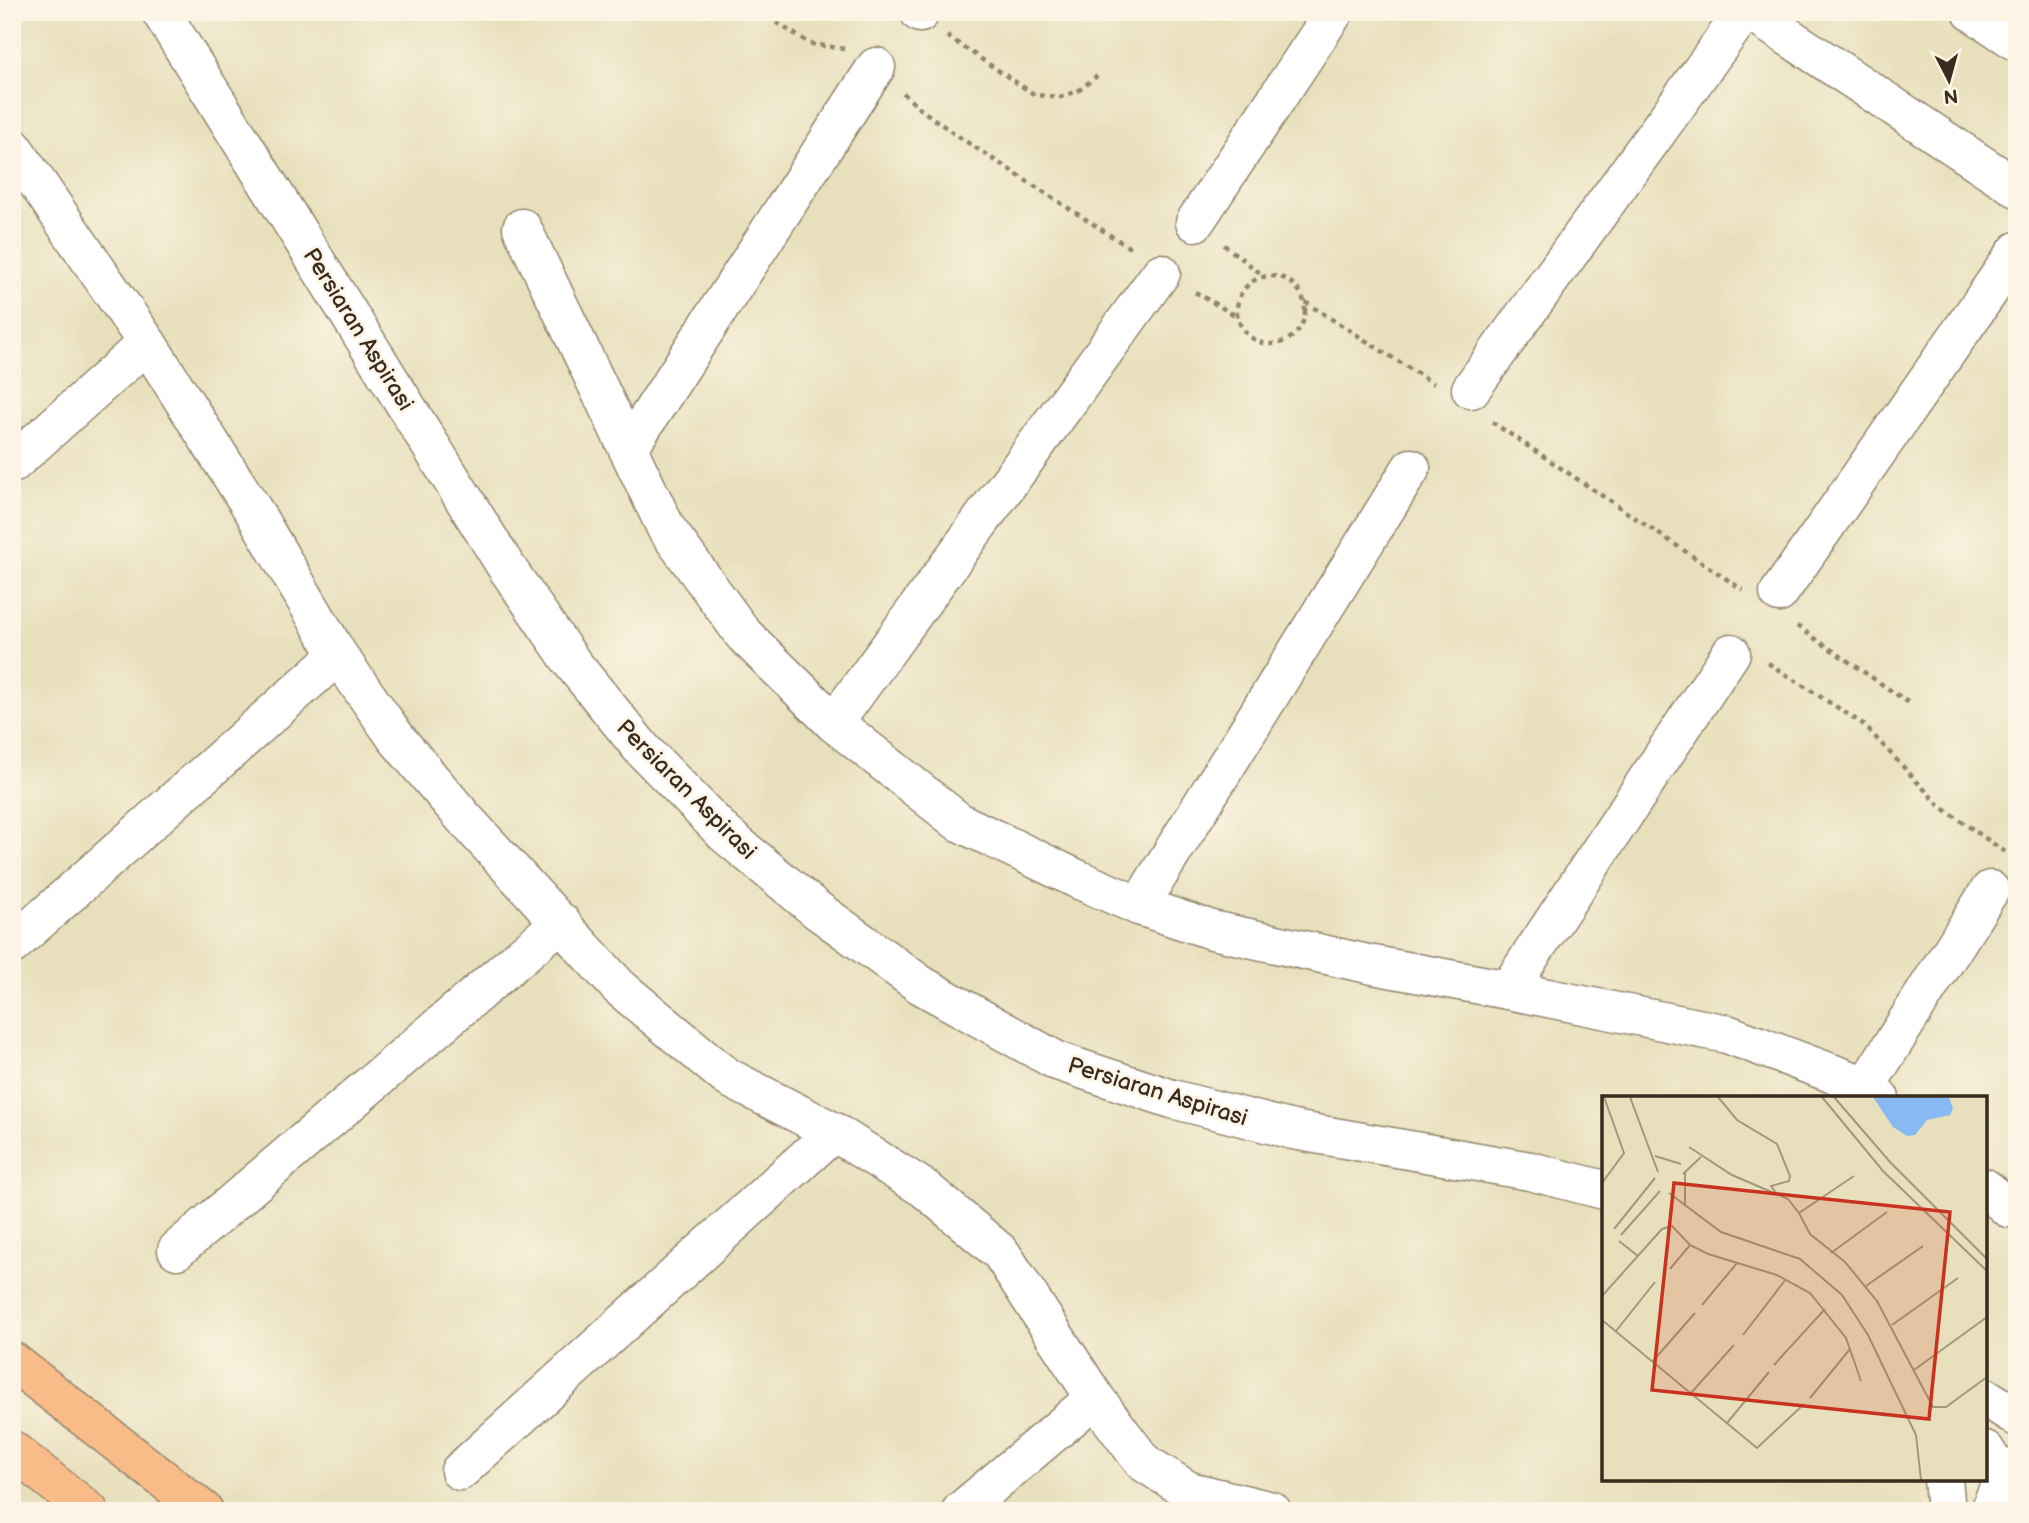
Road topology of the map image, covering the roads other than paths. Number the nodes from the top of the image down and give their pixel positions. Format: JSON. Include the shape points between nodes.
{"nodes":[{"id":1,"x":161,"y":12,"type":"edge"},
{"id":2,"x":1334,"y":12,"type":"edge"},
{"id":3,"x":1744,"y":12,"type":"edge"},
{"id":4,"x":1751,"y":12,"type":"edge"},
{"id":5,"x":1972,"y":12,"type":"edge"},
{"id":6,"x":2017,"y":42,"type":"edge"},
{"id":7,"x":876,"y":67,"type":"road end"},
{"id":8,"x":12,"y":146,"type":"edge"},
{"id":9,"x":2017,"y":188,"type":"edge"},
{"id":10,"x":1195,"y":222,"type":"road end"},
{"id":11,"x":522,"y":228,"type":"dead end"},
{"id":12,"x":2017,"y":251,"type":"edge"},
{"id":13,"x":1161,"y":273,"type":"road end"},
{"id":14,"x":147,"y":343,"type":"junction"},
{"id":15,"x":1466,"y":398,"type":"road end"},
{"id":16,"x":628,"y":449,"type":"junction"},
{"id":17,"x":12,"y":464,"type":"edge"},
{"id":18,"x":1411,"y":468,"type":"dead end"},
{"id":19,"x":1772,"y":603,"type":"road end"},
{"id":20,"x":338,"y":655,"type":"junction"},
{"id":21,"x":1746,"y":656,"type":"road end"},
{"id":22,"x":834,"y":723,"type":"junction"},
{"id":23,"x":1990,"y":890,"type":"dead end"},
{"id":24,"x":1139,"y":906,"type":"junction"},
{"id":25,"x":561,"y":922,"type":"junction"},
{"id":26,"x":12,"y":945,"type":"edge"},
{"id":27,"x":1508,"y":990,"type":"junction"},
{"id":28,"x":1873,"y":1092,"type":"edge"},
{"id":29,"x":834,"y":1132,"type":"junction"},
{"id":30,"x":1602,"y":1189,"type":"edge"},
{"id":31,"x":1987,"y":1190,"type":"edge"},
{"id":32,"x":2017,"y":1204,"type":"edge"},
{"id":33,"x":177,"y":1250,"type":"dead end"},
{"id":34,"x":12,"y":1361,"type":"edge"},
{"id":35,"x":1095,"y":1398,"type":"junction"},
{"id":36,"x":1987,"y":1398,"type":"edge"},
{"id":37,"x":2017,"y":1417,"type":"edge"},
{"id":38,"x":12,"y":1450,"type":"edge"},
{"id":39,"x":460,"y":1471,"type":"dead end"},
{"id":40,"x":1943,"y":1481,"type":"edge"},
{"id":41,"x":1263,"y":1509,"type":"edge"},
{"id":42,"x":89,"y":1511,"type":"edge"},
{"id":43,"x":204,"y":1511,"type":"edge"},
{"id":44,"x":961,"y":1511,"type":"edge"},
{"id":45,"x":1946,"y":1511,"type":"edge"}],
"edges":[{"from":1,"to":30,"type":"street","name":"Persiaran Aspirasi","via":[[505,565],[573,664],[642,749],[725,834],[922,985],[1057,1061],[1172,1099],[1293,1130],[1530,1171]]},
{"from":2,"to":10,"type":"street"},
{"from":3,"to":15,"type":"street"},
{"from":4,"to":9,"type":"street"},
{"from":5,"to":6,"type":"street"},
{"from":7,"to":16,"type":"street"},
{"from":8,"to":14,"type":"street"},
{"from":11,"to":16,"type":"street"},
{"from":12,"to":19,"type":"street"},
{"from":13,"to":22,"type":"street"},
{"from":14,"to":17,"type":"street"},
{"from":14,"to":20,"type":"street"},
{"from":16,"to":22,"type":"street","via":[[666,528],[744,635]]},
{"from":18,"to":24,"type":"street"},
{"from":20,"to":25,"type":"street","via":[[405,749]]},
{"from":20,"to":26,"type":"street"},
{"from":21,"to":27,"type":"street"},
{"from":22,"to":24,"type":"street","via":[[959,822]]},
{"from":23,"to":28,"type":"street"},
{"from":24,"to":27,"type":"street","via":[[1225,933]]},
{"from":25,"to":29,"type":"street","via":[[620,987],[727,1077]]},
{"from":25,"to":33,"type":"street"},
{"from":27,"to":28,"type":"street","via":[[1727,1034]]},
{"from":29,"to":35,"type":"street","via":[[925,1189],[1000,1253]]},
{"from":29,"to":39,"type":"street"},
{"from":31,"to":32,"type":"street","via":[[2008,1208]]},
{"from":34,"to":43,"type":"main road"},
{"from":35,"to":41,"type":"street","via":[[1143,1462],[1189,1490]]},
{"from":35,"to":44,"type":"street"},
{"from":36,"to":37,"type":"street"},
{"from":38,"to":42,"type":"main road"},
{"from":40,"to":45,"type":"street"}]}
